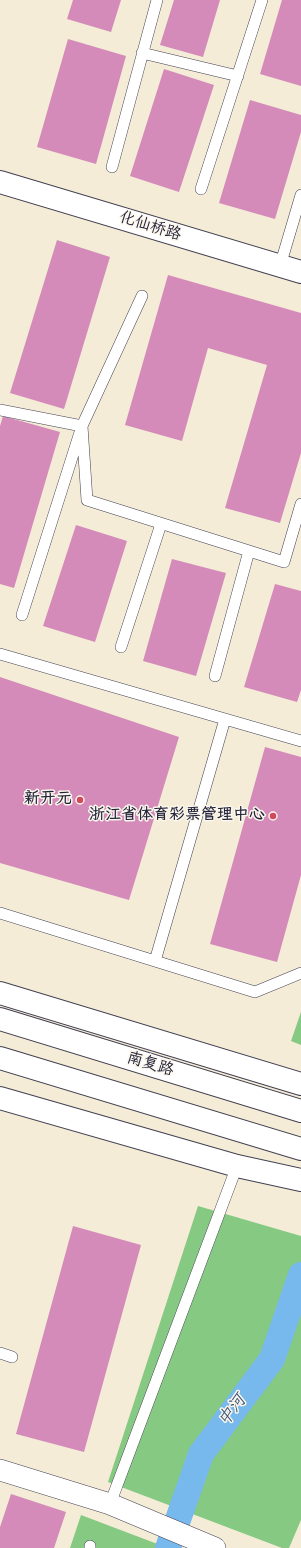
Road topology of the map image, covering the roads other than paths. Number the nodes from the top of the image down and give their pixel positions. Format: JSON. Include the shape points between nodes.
{"nodes":[{"id":1,"x":156,"y":0,"type":"edge"},
{"id":2,"x":262,"y":0,"type":"edge"},
{"id":3,"x":142,"y":53,"type":"junction"},
{"id":4,"x":238,"y":76,"type":"junction"},
{"id":5,"x":112,"y":167,"type":"dead end"},
{"id":6,"x":0,"y":182,"type":"edge"},
{"id":7,"x":201,"y":189,"type":"dead end"},
{"id":8,"x":301,"y":195,"type":"edge"},
{"id":9,"x":280,"y":266,"type":"junction"},
{"id":10,"x":301,"y":272,"type":"edge"},
{"id":11,"x":142,"y":296,"type":"dead end"},
{"id":12,"x":0,"y":410,"type":"edge"},
{"id":13,"x":82,"y":426,"type":"junction"},
{"id":14,"x":301,"y":504,"type":"edge"},
{"id":15,"x":161,"y":524,"type":"junction"},
{"id":16,"x":249,"y":551,"type":"junction"},
{"id":17,"x":22,"y":615,"type":"dead end"},
{"id":18,"x":121,"y":647,"type":"dead end"},
{"id":19,"x":0,"y":654,"type":"edge"},
{"id":20,"x":215,"y":676,"type":"dead end"},
{"id":21,"x":225,"y":719,"type":"junction"},
{"id":22,"x":301,"y":741,"type":"edge"},
{"id":23,"x":0,"y":913,"type":"edge"},
{"id":24,"x":155,"y":961,"type":"junction"},
{"id":25,"x":301,"y":973,"type":"edge"},
{"id":26,"x":0,"y":993,"type":"edge"},
{"id":27,"x":0,"y":1019,"type":"edge"},
{"id":28,"x":0,"y":1058,"type":"edge"},
{"id":29,"x":301,"y":1084,"type":"edge"},
{"id":30,"x":0,"y":1098,"type":"edge"},
{"id":31,"x":301,"y":1111,"type":"edge"},
{"id":32,"x":301,"y":1149,"type":"edge"},
{"id":33,"x":237,"y":1166,"type":"junction"},
{"id":34,"x":301,"y":1180,"type":"edge"},
{"id":35,"x":0,"y":1353,"type":"edge"},
{"id":36,"x":12,"y":1357,"type":"dead end"},
{"id":37,"x":0,"y":1470,"type":"edge"},
{"id":38,"x":110,"y":1504,"type":"junction"},
{"id":39,"x":215,"y":1548,"type":"edge"}],
"edges":[{"from":1,"to":3,"type":"lane"},
{"from":2,"to":4,"type":"lane"},
{"from":3,"to":4,"type":"lane"},
{"from":3,"to":5,"type":"lane"},
{"from":4,"to":7,"type":"lane"},
{"from":6,"to":9,"type":"main road","name":"化仙桥路"},
{"from":8,"to":9,"type":"lane"},
{"from":9,"to":10,"type":"main road","name":"化仙桥路"},
{"from":11,"to":13,"type":"lane"},
{"from":12,"to":13,"type":"lane"},
{"from":13,"to":15,"type":"lane","via":[[87,500]]},
{"from":13,"to":17,"type":"lane"},
{"from":14,"to":16,"type":"lane","via":[[284,562]]},
{"from":15,"to":16,"type":"lane"},
{"from":15,"to":18,"type":"lane"},
{"from":16,"to":20,"type":"lane"},
{"from":19,"to":21,"type":"lane"},
{"from":21,"to":22,"type":"lane"},
{"from":21,"to":24,"type":"lane"},
{"from":23,"to":24,"type":"lane"},
{"from":24,"to":25,"type":"lane","via":[[255,992]]},
{"from":26,"to":29,"type":"main road"},
{"from":27,"to":31,"type":"main road","name":"南复路"},
{"from":28,"to":32,"type":"main road"},
{"from":30,"to":33,"type":"main road"},
{"from":33,"to":34,"type":"main road"},
{"from":33,"to":38,"type":"lane"},
{"from":35,"to":36,"type":"lane"},
{"from":37,"to":38,"type":"street"},
{"from":38,"to":39,"type":"street"}]}
